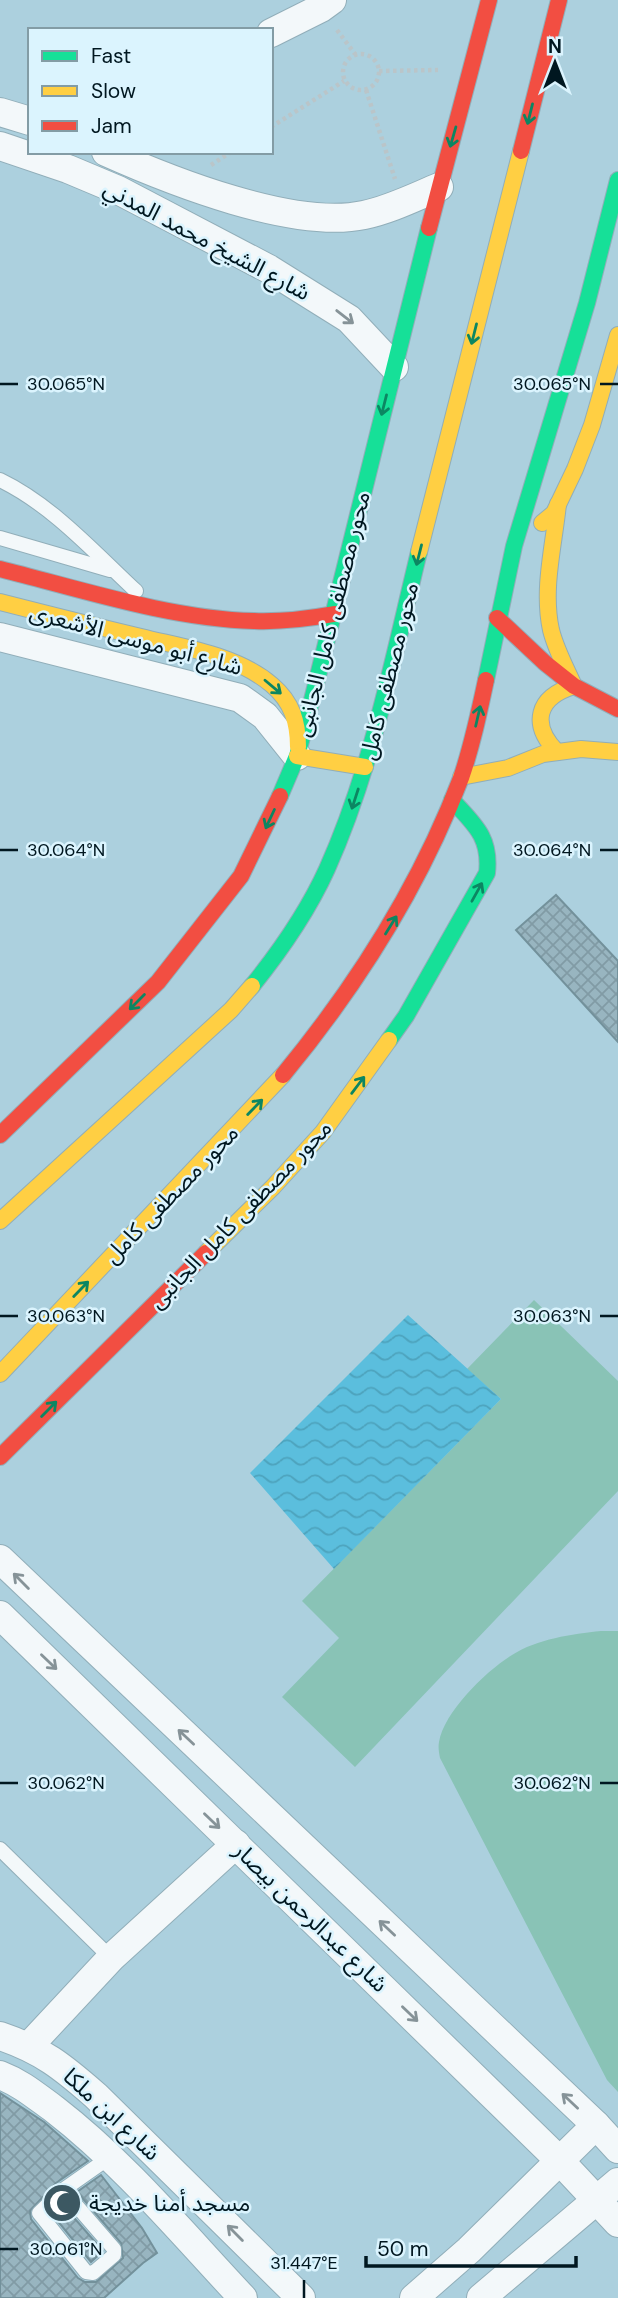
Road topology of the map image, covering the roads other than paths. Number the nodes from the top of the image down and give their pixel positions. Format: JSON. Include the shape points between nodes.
{"nodes":[{"id":1,"x":332,"y":0,"type":"edge"},
{"id":2,"x":489,"y":0,"type":"edge"},
{"id":3,"x":559,"y":0,"type":"edge"},
{"id":4,"x":273,"y":32,"type":"edge"},
{"id":5,"x":0,"y":112,"type":"edge"},
{"id":6,"x":28,"y":120,"type":"edge"},
{"id":7,"x":0,"y":146,"type":"edge"},
{"id":8,"x":28,"y":153,"type":"edge"},
{"id":9,"x":33,"y":154,"type":"edge"},
{"id":10,"x":111,"y":154,"type":"edge"},
{"id":11,"x":618,"y":180,"type":"edge"},
{"id":12,"x":439,"y":187,"type":"junction"},
{"id":13,"x":618,"y":335,"type":"edge"},
{"id":14,"x":394,"y":367,"type":"junction"},
{"id":15,"x":0,"y":480,"type":"edge"},
{"id":16,"x":558,"y":504,"type":"junction"},
{"id":17,"x":0,"y":538,"type":"edge"},
{"id":18,"x":514,"y":546,"type":"junction"},
{"id":19,"x":0,"y":569,"type":"edge"},
{"id":20,"x":115,"y":571,"type":"junction"},
{"id":21,"x":0,"y":602,"type":"edge"},
{"id":22,"x":152,"y":606,"type":"junction"},
{"id":23,"x":334,"y":614,"type":"junction"},
{"id":24,"x":497,"y":618,"type":"junction"},
{"id":25,"x":0,"y":637,"type":"edge"},
{"id":26,"x":574,"y":686,"type":"junction"},
{"id":27,"x":618,"y":709,"type":"edge"},
{"id":28,"x":557,"y":752,"type":"junction"},
{"id":29,"x":618,"y":752,"type":"edge"},
{"id":30,"x":297,"y":756,"type":"junction"},
{"id":31,"x":365,"y":767,"type":"junction"},
{"id":32,"x":461,"y":777,"type":"junction"},
{"id":33,"x":452,"y":800,"type":"junction"},
{"id":34,"x":0,"y":1135,"type":"edge"},
{"id":35,"x":0,"y":1221,"type":"edge"},
{"id":36,"x":1,"y":1373,"type":"edge"},
{"id":37,"x":0,"y":1457,"type":"edge"},
{"id":38,"x":0,"y":1559,"type":"edge"},
{"id":39,"x":0,"y":1615,"type":"edge"},
{"id":40,"x":236,"y":1844,"type":"junction"},
{"id":41,"x":1,"y":1851,"type":"edge"},
{"id":42,"x":111,"y":1958,"type":"junction"},
{"id":43,"x":0,"y":2036,"type":"edge"},
{"id":44,"x":29,"y":2046,"type":"junction"},
{"id":45,"x":0,"y":2075,"type":"edge"},
{"id":46,"x":96,"y":2096,"type":"junction"},
{"id":47,"x":74,"y":2125,"type":"junction"},
{"id":48,"x":596,"y":2125,"type":"junction"},
{"id":49,"x":618,"y":2149,"type":"edge"},
{"id":50,"x":110,"y":2157,"type":"junction"},
{"id":51,"x":560,"y":2161,"type":"junction"},
{"id":52,"x":618,"y":2182,"type":"edge"},
{"id":53,"x":64,"y":2190,"type":"junction"},
{"id":54,"x":597,"y":2201,"type":"junction"},
{"id":55,"x":618,"y":2223,"type":"edge"},
{"id":56,"x":243,"y":2298,"type":"edge"},
{"id":57,"x":301,"y":2298,"type":"edge"},
{"id":58,"x":414,"y":2298,"type":"edge"},
{"id":59,"x":481,"y":2298,"type":"edge"}],
"edges":[{"from":1,"to":4,"type":"street"},
{"from":2,"to":12,"type":"street","name":"محور مصطفى كامل الجانبى","one_way":true},
{"from":3,"to":31,"type":"street","name":"محور مصطفى كامل","one_way":true},
{"from":5,"to":6,"type":"street"},
{"from":7,"to":8,"type":"street","name":"شارع الشيخ محمد المدني"},
{"from":9,"to":14,"type":"street","name":"شارع الشيخ محمد المدني","one_way":true,"via":[[118,190],[270,269],[349,319]]},
{"from":10,"to":12,"type":"street","name":"شارع الشيخ محمد المدني","via":[[163,177],[323,219],[363,215]]},
{"from":11,"to":18,"type":"street","name":"محور مصطفى كامل","via":[[587,303]]},
{"from":12,"to":14,"type":"street","name":"محور مصطفى كامل الجانبى"},
{"from":13,"to":16,"type":"street","via":[[592,425]]},
{"from":14,"to":23,"type":"street","name":"محور مصطفى كامل الجانبى","one_way":true},
{"from":15,"to":20,"type":"lane","via":[[52,514]]},
{"from":16,"to":18,"type":"street","via":[[554,513]]},
{"from":16,"to":26,"type":"street","via":[[549,618]]},
{"from":17,"to":20,"type":"lane"},
{"from":18,"to":24,"type":"street","name":"محور مصطفى كامل"},
{"from":19,"to":22,"type":"street","name":"شارع أبو موسى الأشعرى"},
{"from":20,"to":22,"type":"lane"},
{"from":21,"to":30,"type":"street","name":"شارع أبو موسى الأشعرى","one_way":true,"via":[[208,654],[254,671],[282,694],[295,715]]},
{"from":22,"to":23,"type":"street","name":"شارع أبو موسى الأشعرى","via":[[189,616],[258,623]]},
{"from":23,"to":30,"type":"street","name":"محور مصطفى كامل الجانبى"},
{"from":24,"to":26,"type":"street"},
{"from":32,"to":24,"type":"street","name":"محور مصطفى كامل","one_way":true},
{"from":25,"to":30,"type":"street","via":[[240,698],[265,716]]},
{"from":26,"to":27,"type":"street"},
{"from":26,"to":28,"type":"street","via":[[555,692],[542,708],[540,728]]},
{"from":28,"to":29,"type":"street"},
{"from":28,"to":32,"type":"street"},
{"from":30,"to":31,"type":"street"},
{"from":30,"to":34,"type":"street","name":"محور مصطفى كامل الجانبى","one_way":true,"via":[[241,876],[197,934],[158,982]]},
{"from":31,"to":35,"type":"street","name":"محور مصطفى كامل","one_way":true,"via":[[326,872],[267,967],[231,1010]]},
{"from":32,"to":33,"type":"street","name":"محور مصطفى كامل"},
{"from":36,"to":33,"type":"street","name":"محور مصطفى كامل","one_way":true,"via":[[272,1088],[317,1034],[399,911]]},
{"from":37,"to":33,"type":"street","name":"محور مصطفى كامل الجانبى","one_way":true,"via":[[273,1187],[323,1132],[368,1072],[406,1016],[487,873],[485,837]]},
{"from":48,"to":38,"type":"street","name":"شارع عبدالرحمن بيصار","one_way":true},
{"from":39,"to":40,"type":"street","name":"شارع عبدالرحمن بيصار","one_way":true},
{"from":40,"to":42,"type":"street"},
{"from":40,"to":51,"type":"street","name":"شارع عبدالرحمن بيصار","one_way":true},
{"from":41,"to":42,"type":"lane"},
{"from":42,"to":44,"type":"street"},
{"from":43,"to":44,"type":"street","name":"شارع ابن ملكا"},
{"from":44,"to":46,"type":"street","name":"شارع ابن ملكا"},
{"from":45,"to":47,"type":"street","name":"شارع ابن ملكا","via":[[17,2081]]},
{"from":46,"to":47,"type":"street"},
{"from":57,"to":46,"type":"street","name":"شارع ابن ملكا","one_way":true},
{"from":47,"to":50,"type":"street","name":"شارع ابن ملكا"},
{"from":48,"to":49,"type":"street","name":"شارع عبدالرحمن بيصار"},
{"from":48,"to":51,"type":"street"},
{"from":50,"to":53,"type":"lane"},
{"from":50,"to":56,"type":"street","name":"شارع ابن ملكا"},
{"from":51,"to":54,"type":"street","name":"شارع عبدالرحمن بيصار"},
{"from":51,"to":58,"type":"street"},
{"from":52,"to":54,"type":"street"},
{"from":53,"to":53,"type":"lane","via":[[39,2215],[86,2272],[93,2273],[114,2255],[114,2249]]},
{"from":54,"to":55,"type":"street","name":"شارع عبدالرحمن بيصار"},
{"from":54,"to":59,"type":"street"}]}
